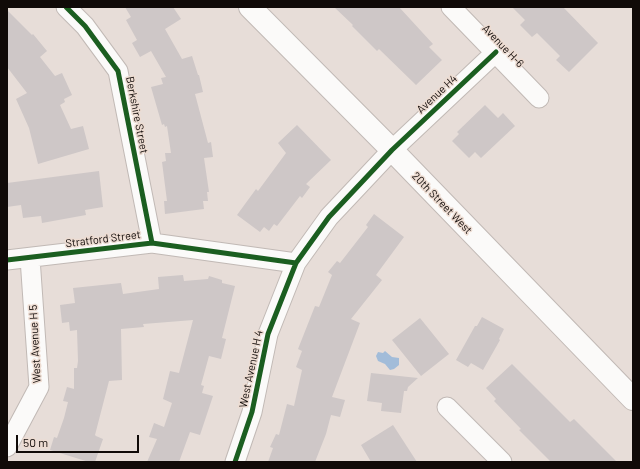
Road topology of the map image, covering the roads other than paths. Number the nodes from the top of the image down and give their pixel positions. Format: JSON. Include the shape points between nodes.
{"nodes":[{"id":1,"x":66,"y":7,"type":"edge"},
{"id":2,"x":250,"y":7,"type":"edge"},
{"id":3,"x":451,"y":7,"type":"edge"},
{"id":4,"x":496,"y":52,"type":"junction"},
{"id":5,"x":539,"y":98,"type":"dead end"},
{"id":6,"x":392,"y":150,"type":"junction"},
{"id":7,"x":152,"y":243,"type":"junction"},
{"id":8,"x":30,"y":258,"type":"junction"},
{"id":9,"x":7,"y":260,"type":"edge"},
{"id":10,"x":296,"y":263,"type":"junction"},
{"id":11,"x":633,"y":400,"type":"edge"},
{"id":12,"x":447,"y":408,"type":"dead end"},
{"id":13,"x":7,"y":447,"type":"edge"},
{"id":14,"x":235,"y":462,"type":"edge"},
{"id":15,"x":502,"y":462,"type":"edge"}],
"edges":[{"from":1,"to":7,"type":"street","name":"Berkshire Street","via":[[85,26],[118,71]]},
{"from":2,"to":6,"type":"main road","name":"20th Street West"},
{"from":3,"to":4,"type":"street","name":"Avenue H-6"},
{"from":4,"to":5,"type":"street","name":"Avenue H-6"},
{"from":4,"to":6,"type":"street","name":"Avenue H4"},
{"from":6,"to":10,"type":"street","name":"West Avenue H 4","via":[[329,217]]},
{"from":6,"to":11,"type":"main road","name":"20th Street West"},
{"from":7,"to":8,"type":"street","name":"Stratford Street"},
{"from":7,"to":10,"type":"street","name":"Stratford Street"},
{"from":8,"to":9,"type":"street","name":"Stratford Street"},
{"from":8,"to":13,"type":"street","name":"West Avenue H 5","via":[[38,387]]},
{"from":10,"to":14,"type":"street","name":"West Avenue H 4","via":[[268,334],[252,412]]},
{"from":12,"to":15,"type":"street"}]}
